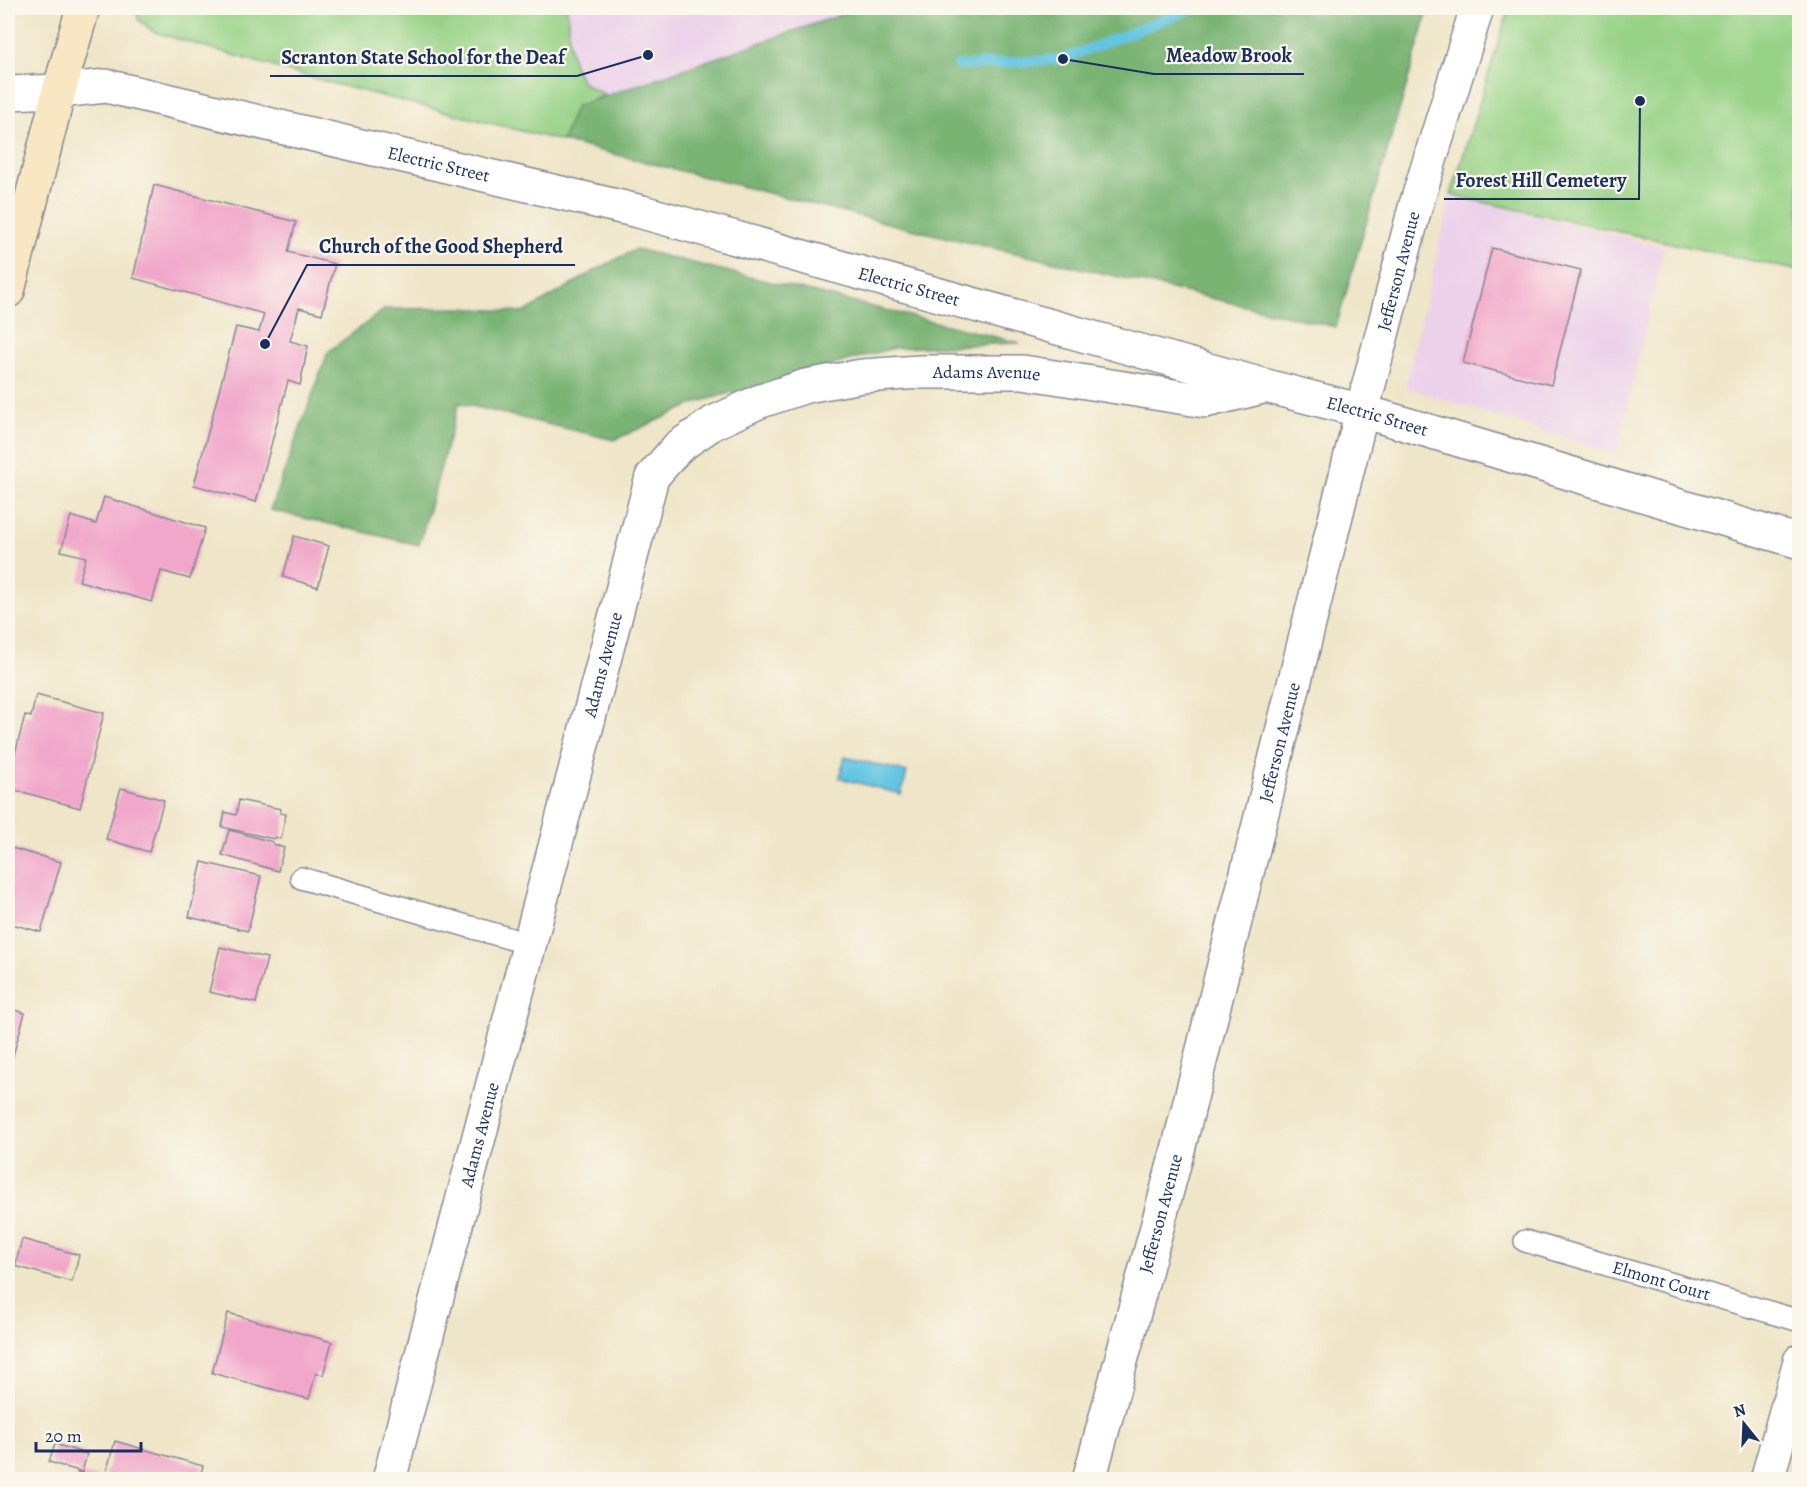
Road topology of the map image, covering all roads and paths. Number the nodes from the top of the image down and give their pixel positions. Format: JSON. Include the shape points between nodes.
{"nodes":[{"id":1,"x":83,"y":8,"type":"edge"},
{"id":2,"x":1477,"y":8,"type":"edge"},
{"id":3,"x":59,"y":92,"type":"junction"},
{"id":4,"x":8,"y":93,"type":"edge"},
{"id":5,"x":8,"y":291,"type":"edge"},
{"id":6,"x":1266,"y":386,"type":"junction"},
{"id":7,"x":1362,"y":411,"type":"junction"},
{"id":8,"x":1800,"y":542,"type":"edge"},
{"id":9,"x":301,"y":878,"type":"dead end"},
{"id":10,"x":529,"y":944,"type":"junction"},
{"id":11,"x":1525,"y":1241,"type":"dead end"},
{"id":12,"x":1800,"y":1321,"type":"edge"},
{"id":13,"x":1800,"y":1361,"type":"edge"},
{"id":14,"x":389,"y":1479,"type":"edge"},
{"id":15,"x":1089,"y":1479,"type":"edge"},
{"id":16,"x":1767,"y":1479,"type":"edge"}],
"edges":[{"from":1,"to":3,"type":"street"},
{"from":2,"to":7,"type":"street","name":"Jefferson Avenue","via":[[1415,207]]},
{"from":3,"to":4,"type":"street","name":"Electric Street"},
{"from":3,"to":5,"type":"street"},
{"from":3,"to":6,"type":"street","name":"Electric Street","via":[[106,86],[642,212]]},
{"from":6,"to":7,"type":"street","name":"Electric Street"},
{"from":6,"to":10,"type":"street","name":"Adams Avenue","via":[[1205,401],[1023,372],[862,376],[806,386],[758,402],[713,423],[678,447],[652,477]]},
{"from":7,"to":8,"type":"street","name":"Electric Street"},
{"from":7,"to":15,"type":"street","name":"Jefferson Avenue","via":[[1180,1142]]},
{"from":9,"to":10,"type":"lane"},
{"from":10,"to":14,"type":"street","name":"Adams Avenue"},
{"from":11,"to":12,"type":"lane","name":"Elmont Court"},
{"from":13,"to":16,"type":"street"}]}
